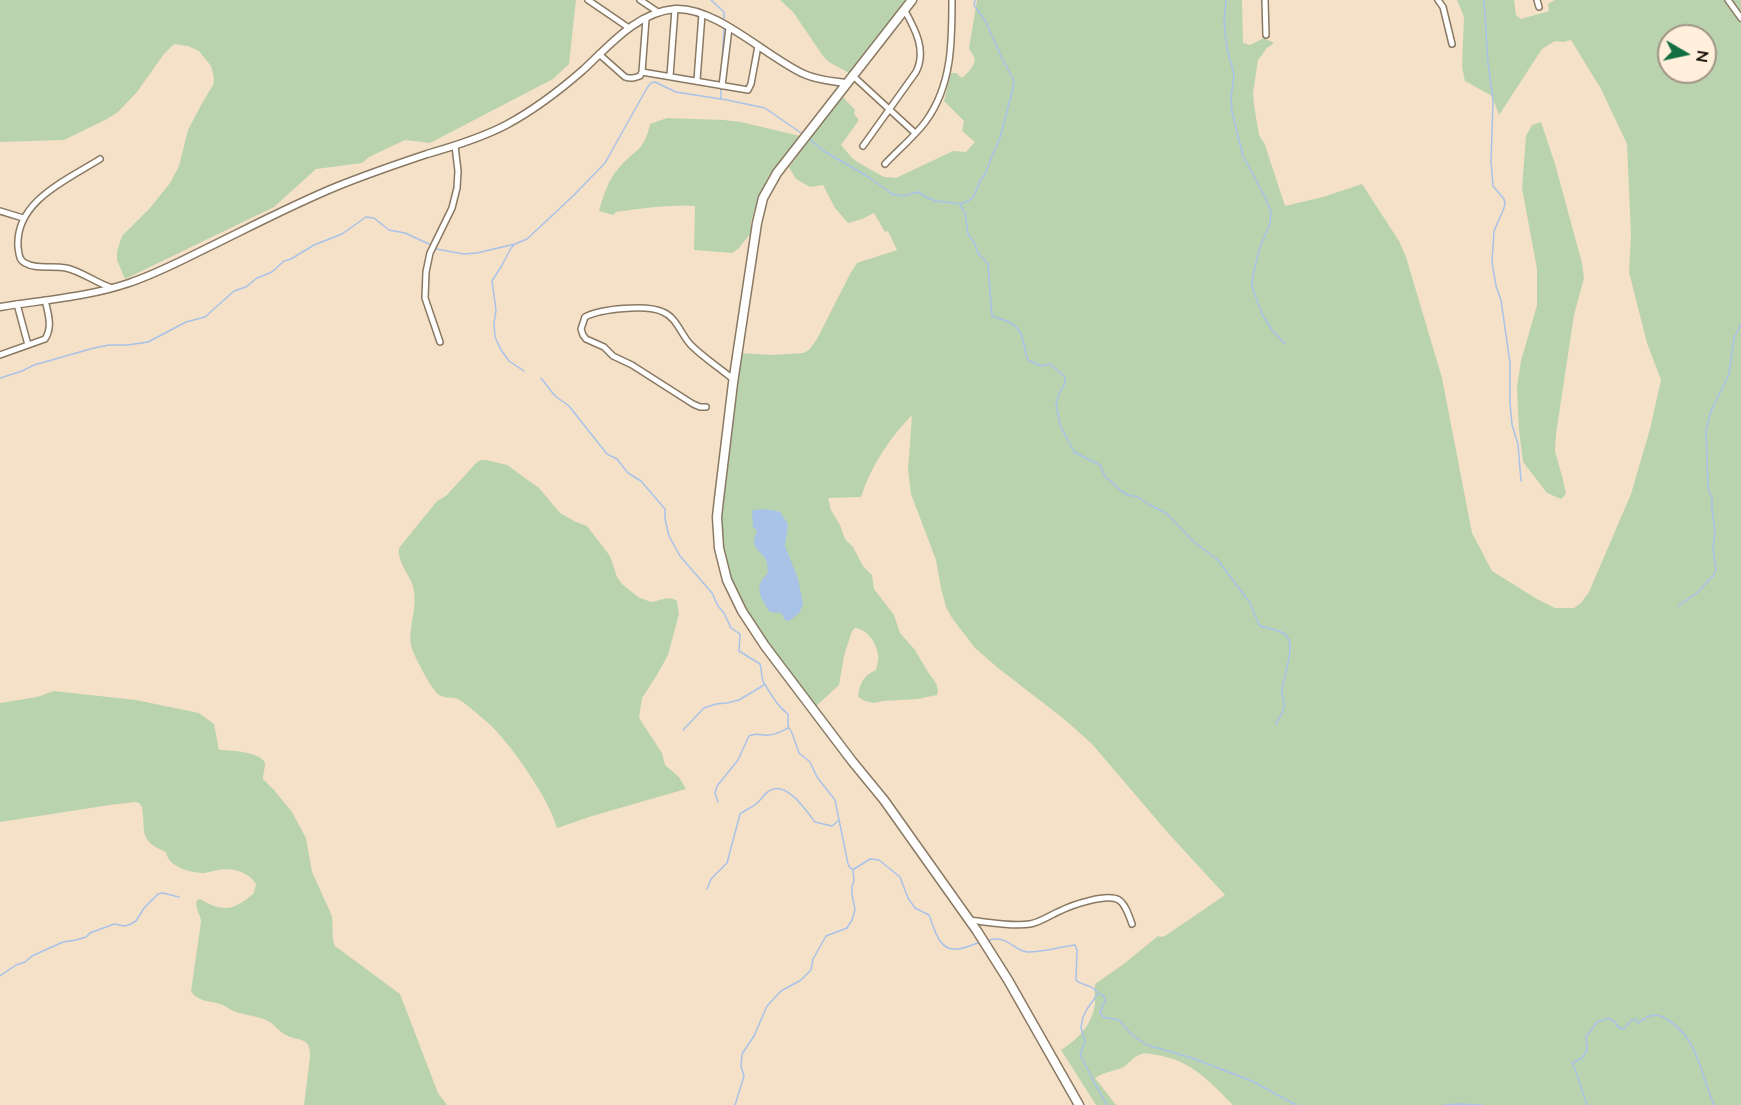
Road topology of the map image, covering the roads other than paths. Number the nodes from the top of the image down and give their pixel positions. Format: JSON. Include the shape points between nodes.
{"nodes":[{"id":1,"x":588,"y":0,"type":"edge"},
{"id":2,"x":640,"y":0,"type":"edge"},
{"id":3,"x":912,"y":0,"type":"edge"},
{"id":4,"x":952,"y":0,"type":"edge"},
{"id":5,"x":1265,"y":0,"type":"edge"},
{"id":6,"x":1438,"y":0,"type":"edge"},
{"id":7,"x":1445,"y":0,"type":"edge"},
{"id":8,"x":1537,"y":0,"type":"edge"},
{"id":9,"x":1728,"y":0,"type":"edge"},
{"id":10,"x":1443,"y":7,"type":"junction"},
{"id":11,"x":1539,"y":7,"type":"dead end"},
{"id":12,"x":675,"y":9,"type":"junction"},
{"id":13,"x":904,"y":9,"type":"junction"},
{"id":14,"x":658,"y":12,"type":"junction"},
{"id":15,"x":702,"y":14,"type":"junction"},
{"id":16,"x":1741,"y":18,"type":"edge"},
{"id":17,"x":646,"y":19,"type":"junction"},
{"id":18,"x":629,"y":28,"type":"junction"},
{"id":19,"x":729,"y":28,"type":"junction"},
{"id":20,"x":1266,"y":35,"type":"dead end"},
{"id":21,"x":1452,"y":44,"type":"dead end"},
{"id":22,"x":758,"y":46,"type":"junction"},
{"id":23,"x":599,"y":54,"type":"junction"},
{"id":24,"x":642,"y":72,"type":"junction"},
{"id":25,"x":852,"y":75,"type":"junction"},
{"id":26,"x":670,"y":76,"type":"junction"},
{"id":27,"x":697,"y":81,"type":"junction"},
{"id":28,"x":845,"y":83,"type":"junction"},
{"id":29,"x":723,"y":86,"type":"junction"},
{"id":30,"x":890,"y":109,"type":"junction"},
{"id":31,"x":915,"y":133,"type":"junction"},
{"id":32,"x":455,"y":146,"type":"junction"},
{"id":33,"x":863,"y":146,"type":"dead end"},
{"id":34,"x":100,"y":159,"type":"dead end"},
{"id":35,"x":885,"y":164,"type":"dead end"},
{"id":36,"x":0,"y":211,"type":"edge"},
{"id":37,"x":23,"y":218,"type":"junction"},
{"id":38,"x":111,"y":288,"type":"junction"},
{"id":39,"x":45,"y":300,"type":"junction"},
{"id":40,"x":17,"y":304,"type":"junction"},
{"id":41,"x":0,"y":307,"type":"edge"},
{"id":42,"x":440,"y":342,"type":"dead end"},
{"id":43,"x":28,"y":345,"type":"junction"},
{"id":44,"x":0,"y":355,"type":"edge"},
{"id":45,"x":734,"y":380,"type":"junction"},
{"id":46,"x":706,"y":407,"type":"dead end"},
{"id":47,"x":969,"y":920,"type":"junction"},
{"id":48,"x":1132,"y":924,"type":"dead end"},
{"id":49,"x":1079,"y":1105,"type":"edge"}],
"edges":[{"from":1,"to":18,"type":"street"},
{"from":2,"to":14,"type":"street"},
{"from":3,"to":13,"type":"highway"},
{"from":4,"to":31,"type":"street","via":[[946,80],[926,122]]},
{"from":5,"to":20,"type":"street"},
{"from":6,"to":10,"type":"street"},
{"from":7,"to":10,"type":"street"},
{"from":8,"to":11,"type":"street"},
{"from":9,"to":16,"type":"street"},
{"from":10,"to":21,"type":"street"},
{"from":12,"to":14,"type":"street"},
{"from":12,"to":15,"type":"street"},
{"from":12,"to":26,"type":"street"},
{"from":13,"to":25,"type":"highway"},
{"from":13,"to":30,"type":"street","via":[[918,37],[920,64]]},
{"from":14,"to":17,"type":"street"},
{"from":15,"to":19,"type":"street"},
{"from":15,"to":27,"type":"street"},
{"from":17,"to":18,"type":"street"},
{"from":17,"to":24,"type":"street"},
{"from":18,"to":23,"type":"street"},
{"from":19,"to":22,"type":"street"},
{"from":19,"to":29,"type":"street"},
{"from":22,"to":28,"type":"street","via":[[803,74]]},
{"from":22,"to":29,"type":"street","via":[[750,88]]},
{"from":23,"to":24,"type":"street","via":[[630,79]]},
{"from":23,"to":32,"type":"street","via":[[535,108],[476,140]]},
{"from":24,"to":26,"type":"street"},
{"from":25,"to":28,"type":"highway"},
{"from":25,"to":30,"type":"street"},
{"from":26,"to":27,"type":"street"},
{"from":27,"to":29,"type":"street"},
{"from":28,"to":45,"type":"highway","via":[[763,198]]},
{"from":30,"to":31,"type":"street"},
{"from":30,"to":33,"type":"street"},
{"from":31,"to":35,"type":"street"},
{"from":32,"to":38,"type":"street","via":[[337,186],[156,273]]},
{"from":32,"to":42,"type":"street","via":[[457,188],[426,272],[425,298]]},
{"from":34,"to":37,"type":"street","via":[[39,198]]},
{"from":36,"to":37,"type":"street"},
{"from":37,"to":38,"type":"street","via":[[18,240],[21,261],[66,268]]},
{"from":38,"to":39,"type":"street"},
{"from":39,"to":40,"type":"street"},
{"from":39,"to":43,"type":"street","via":[[50,330],[45,339]]},
{"from":40,"to":41,"type":"street"},
{"from":40,"to":43,"type":"street"},
{"from":43,"to":44,"type":"street"},
{"from":45,"to":46,"type":"street","via":[[690,344],[663,312],[608,310],[585,317],[581,329],[586,339],[693,404]]},
{"from":45,"to":47,"type":"highway","via":[[717,517],[720,556],[727,580],[765,646],[884,800]]},
{"from":47,"to":48,"type":"street","via":[[1031,924],[1069,907],[1110,898],[1122,903]]},
{"from":47,"to":49,"type":"highway"}]}
